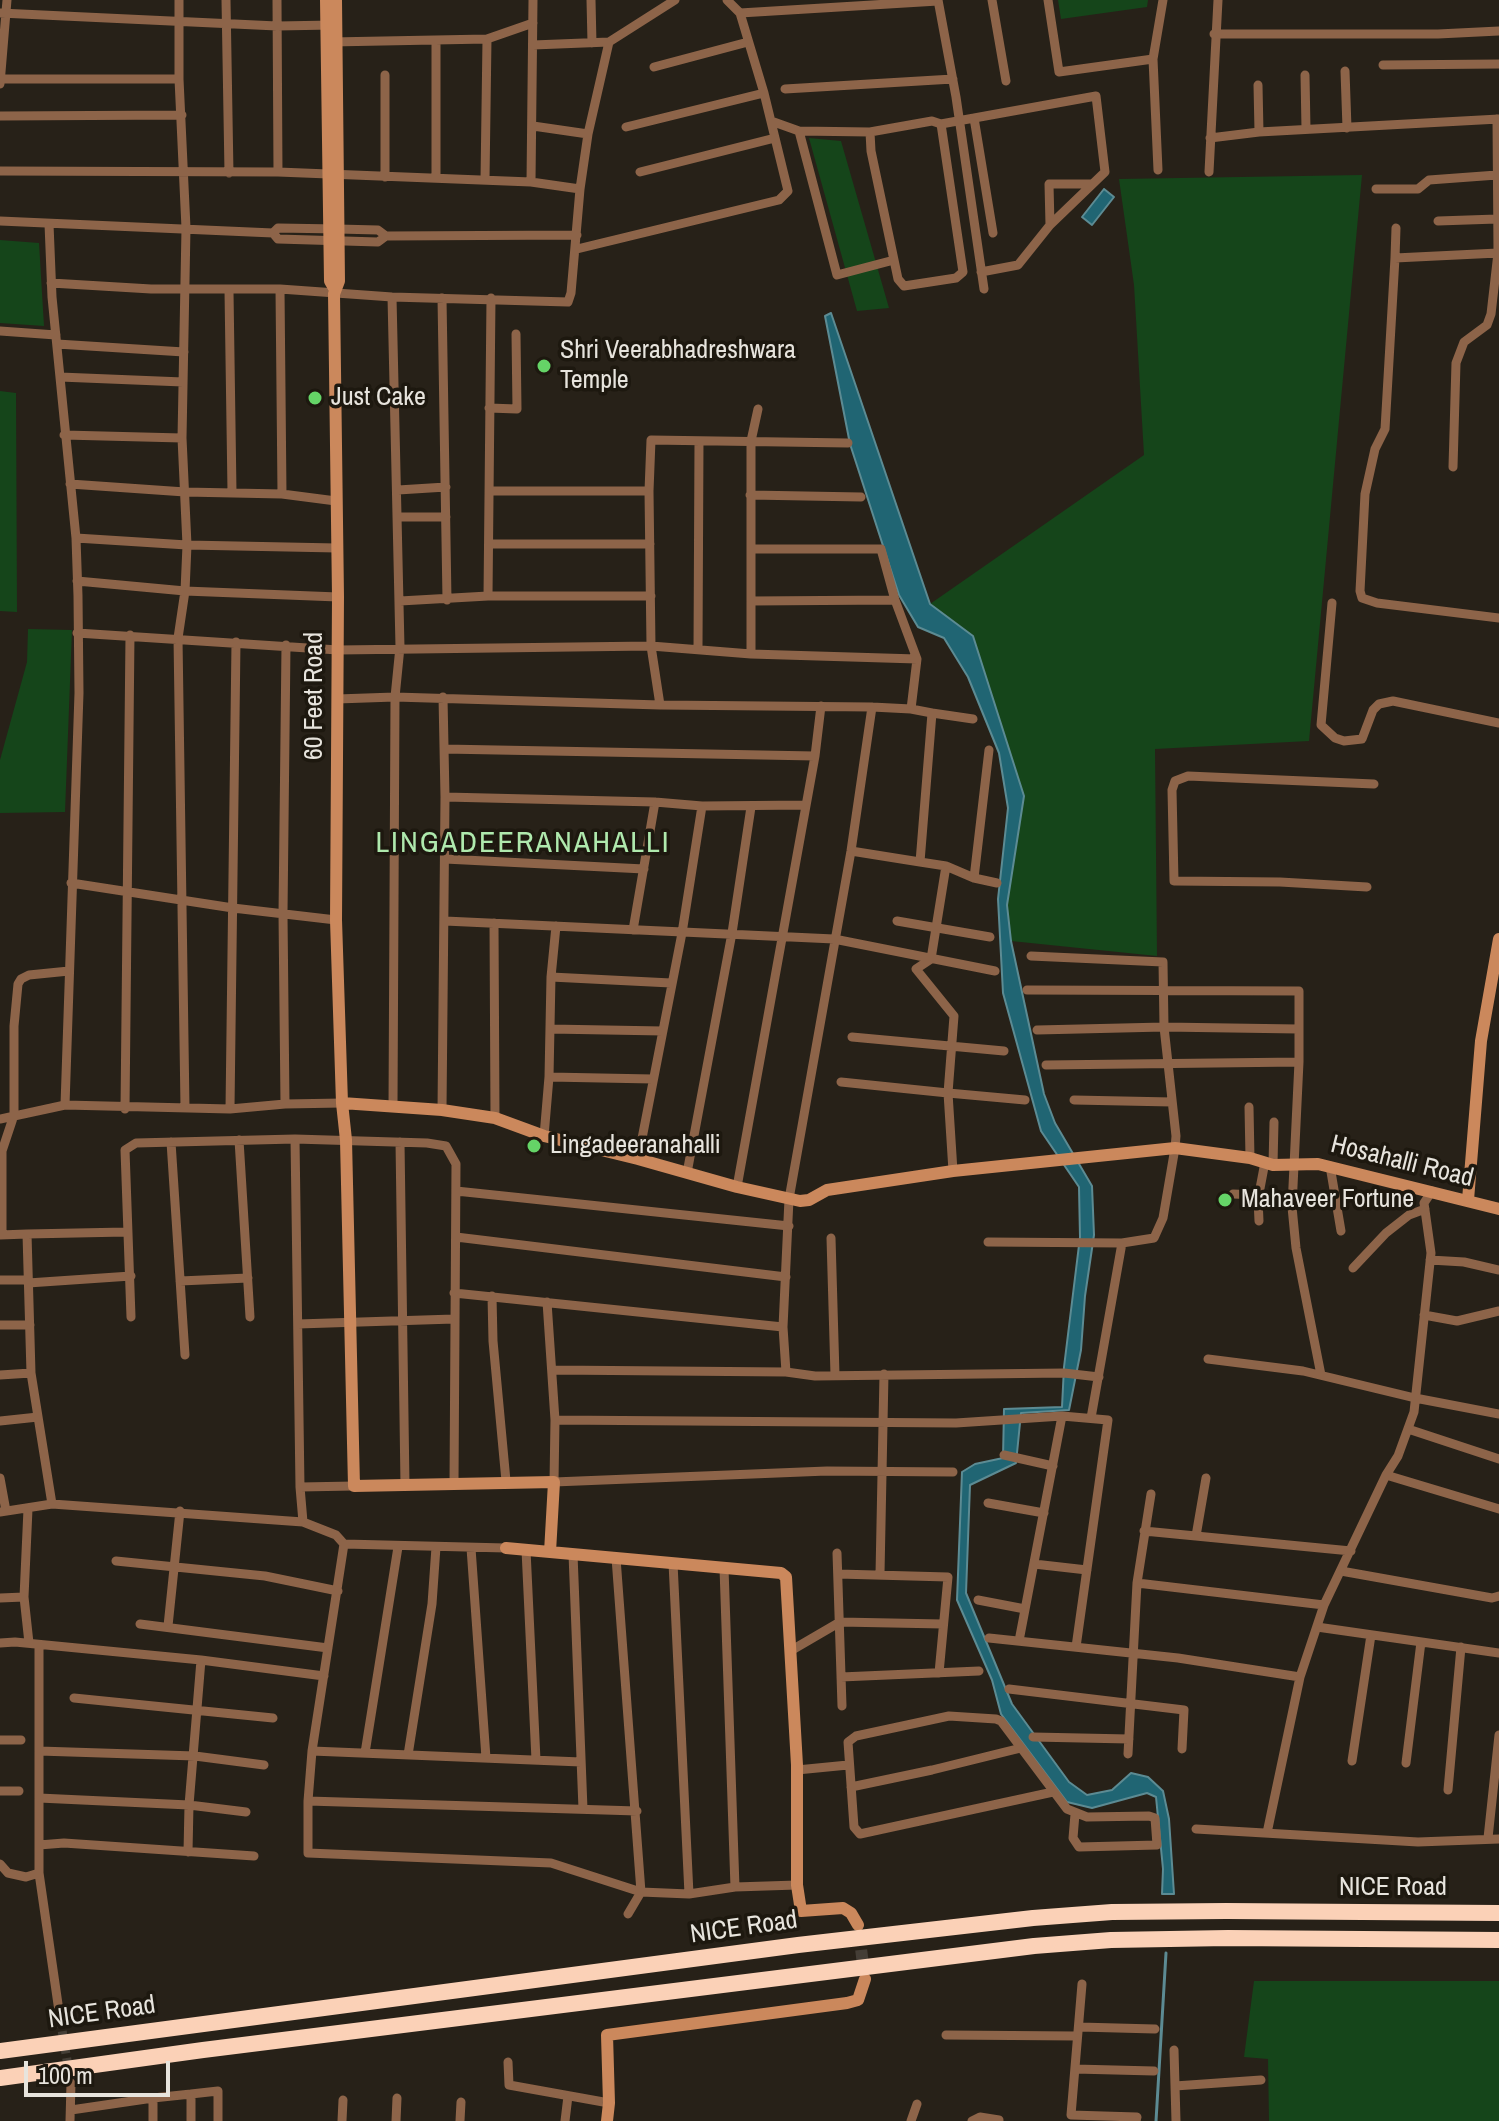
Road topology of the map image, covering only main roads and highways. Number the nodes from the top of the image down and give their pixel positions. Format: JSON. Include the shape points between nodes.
{"nodes":[{"id":1,"x":1499,"y":1913,"type":"edge"},
{"id":2,"x":1499,"y":1940,"type":"edge"},
{"id":3,"x":0,"y":2051,"type":"edge"},
{"id":4,"x":0,"y":2078,"type":"edge"}],
"edges":[{"from":1,"to":3,"type":"highway","name":"NICE Road","via":[[1112,1912],[1046,1917]]},
{"from":2,"to":4,"type":"highway","name":"NICE Road","via":[[1228,1938],[1034,1946]]}]}
